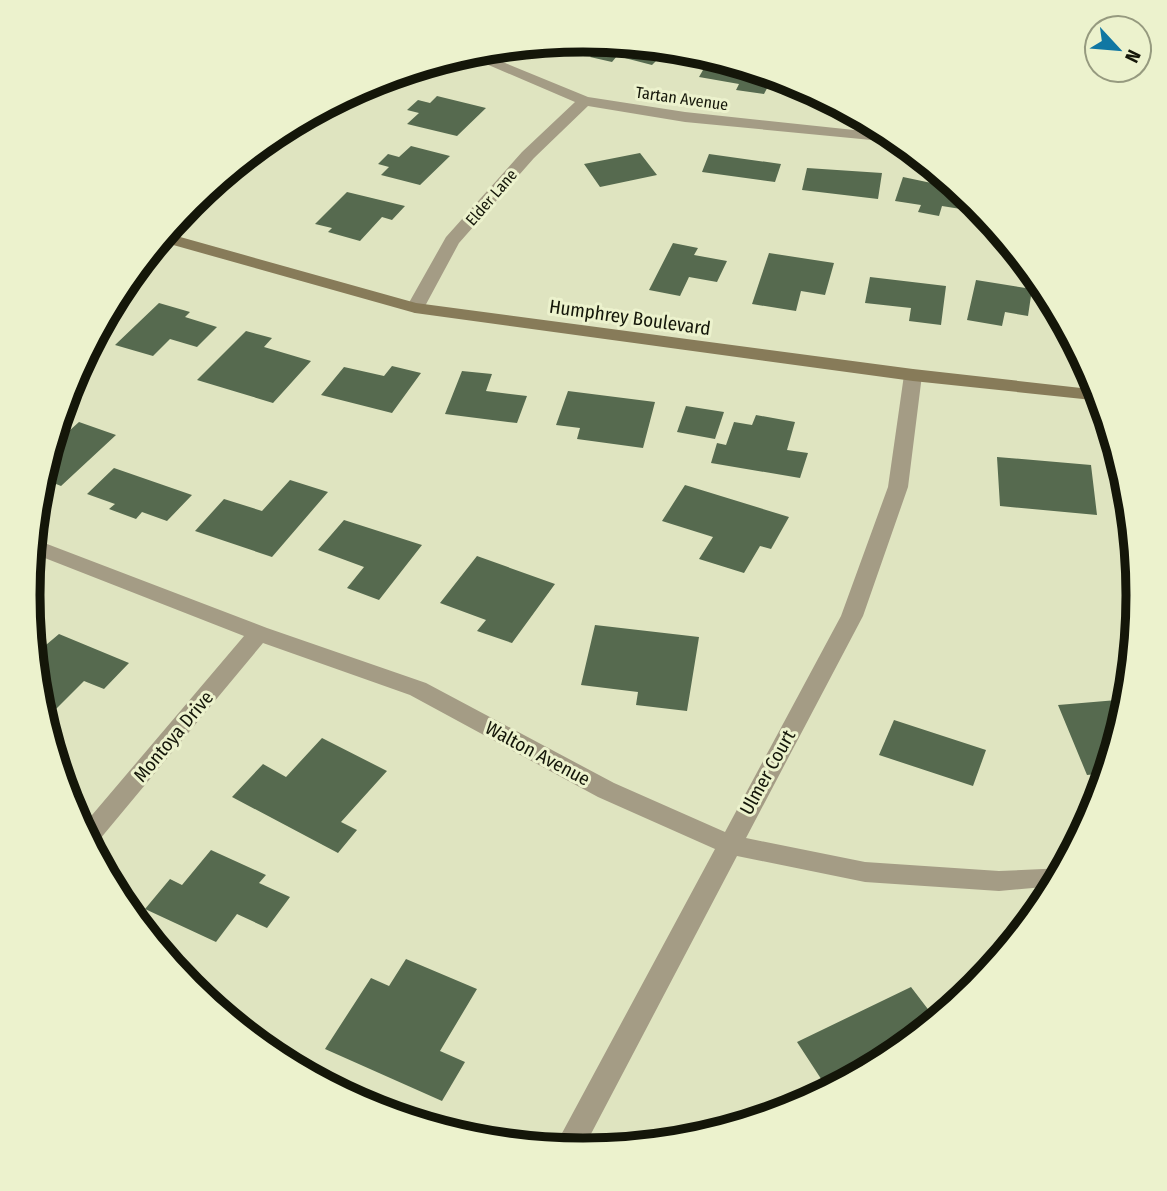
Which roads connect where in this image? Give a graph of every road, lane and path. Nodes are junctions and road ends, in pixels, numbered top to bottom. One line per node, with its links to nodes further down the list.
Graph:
1 (490, 61): 2 (street, Tartan Avenue)
2 (585, 101): 3 (street, Tartan Avenue); 5 (street, Elder Lane)
3 (873, 136)
4 (173, 240): 5 (street, Humphrey Boulevard)
5 (415, 308): 6 (street, Humphrey Boulevard)
6 (913, 375): 7 (street, Humphrey Boulevard); 11 (street, Ulmer Court)
7 (1088, 394)
8 (42, 550): 9 (street, Walton Avenue)
9 (259, 633): 10 (street, Montoya Drive); 11 (street, Walton Avenue)
10 (93, 829)
11 (728, 844): 12 (street, Walton Avenue); 13 (street, Ulmer Court)
12 (1048, 877)
13 (573, 1139)

